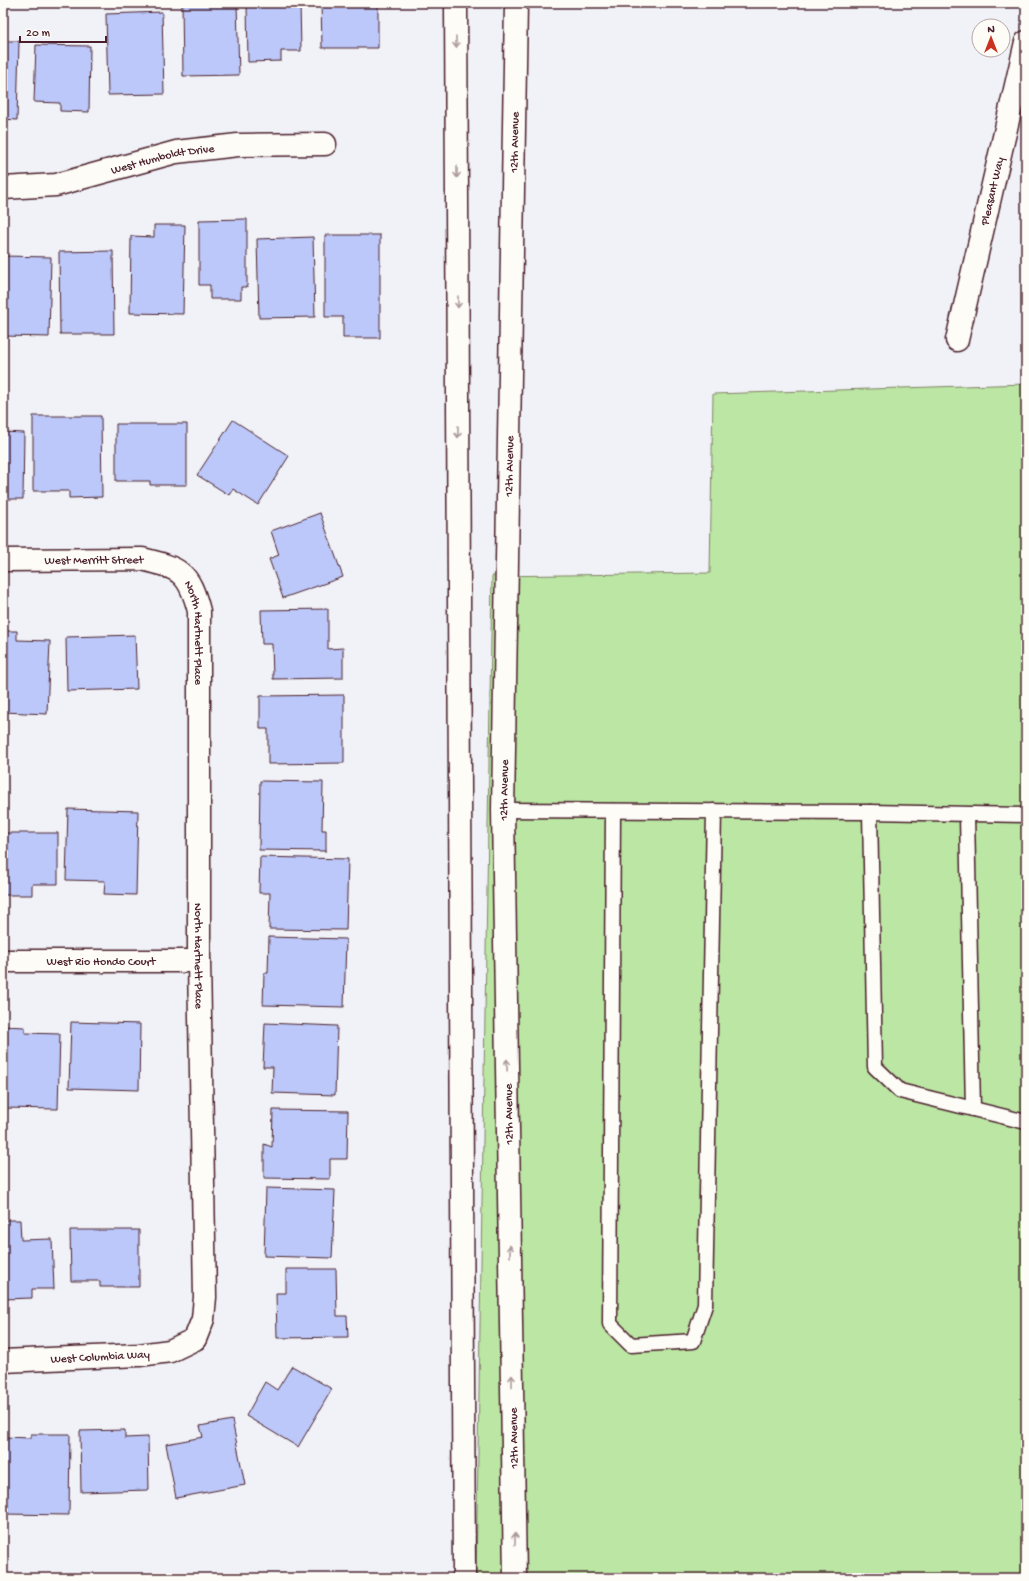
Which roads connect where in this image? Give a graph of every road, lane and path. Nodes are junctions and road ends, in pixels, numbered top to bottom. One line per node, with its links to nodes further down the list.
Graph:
1 (456, 3): 21 (main road, one-way to 21)
2 (516, 3): 9 (main road, 12th Avenue)
3 (1026, 42): 6 (main road, Pleasant Way)
4 (325, 144): 5 (main road, West Humboldt Drive)
5 (3, 188)
6 (957, 340)
7 (3, 560): 8 (main road, West Merritt Street)
8 (183, 574): 16 (main road, North Hartnett Place)
9 (504, 810): 10 (lane); 22 (main road, 12th Avenue, one-way to 9)
10 (613, 811): 11 (lane); 11 (lane)
11 (714, 811): 12 (lane)
12 (870, 812): 13 (lane); 17 (lane)
13 (967, 815): 14 (lane); 17 (lane)
14 (1026, 815)
15 (3, 961): 16 (main road, West Rio Hondo Court)
16 (199, 962): 19 (main road, North Hartnett Place)
17 (973, 1109): 18 (lane)
18 (1026, 1122)
19 (195, 1339): 20 (main road, West Columbia Way)
20 (3, 1361)
21 (464, 1578)
22 (515, 1578)

